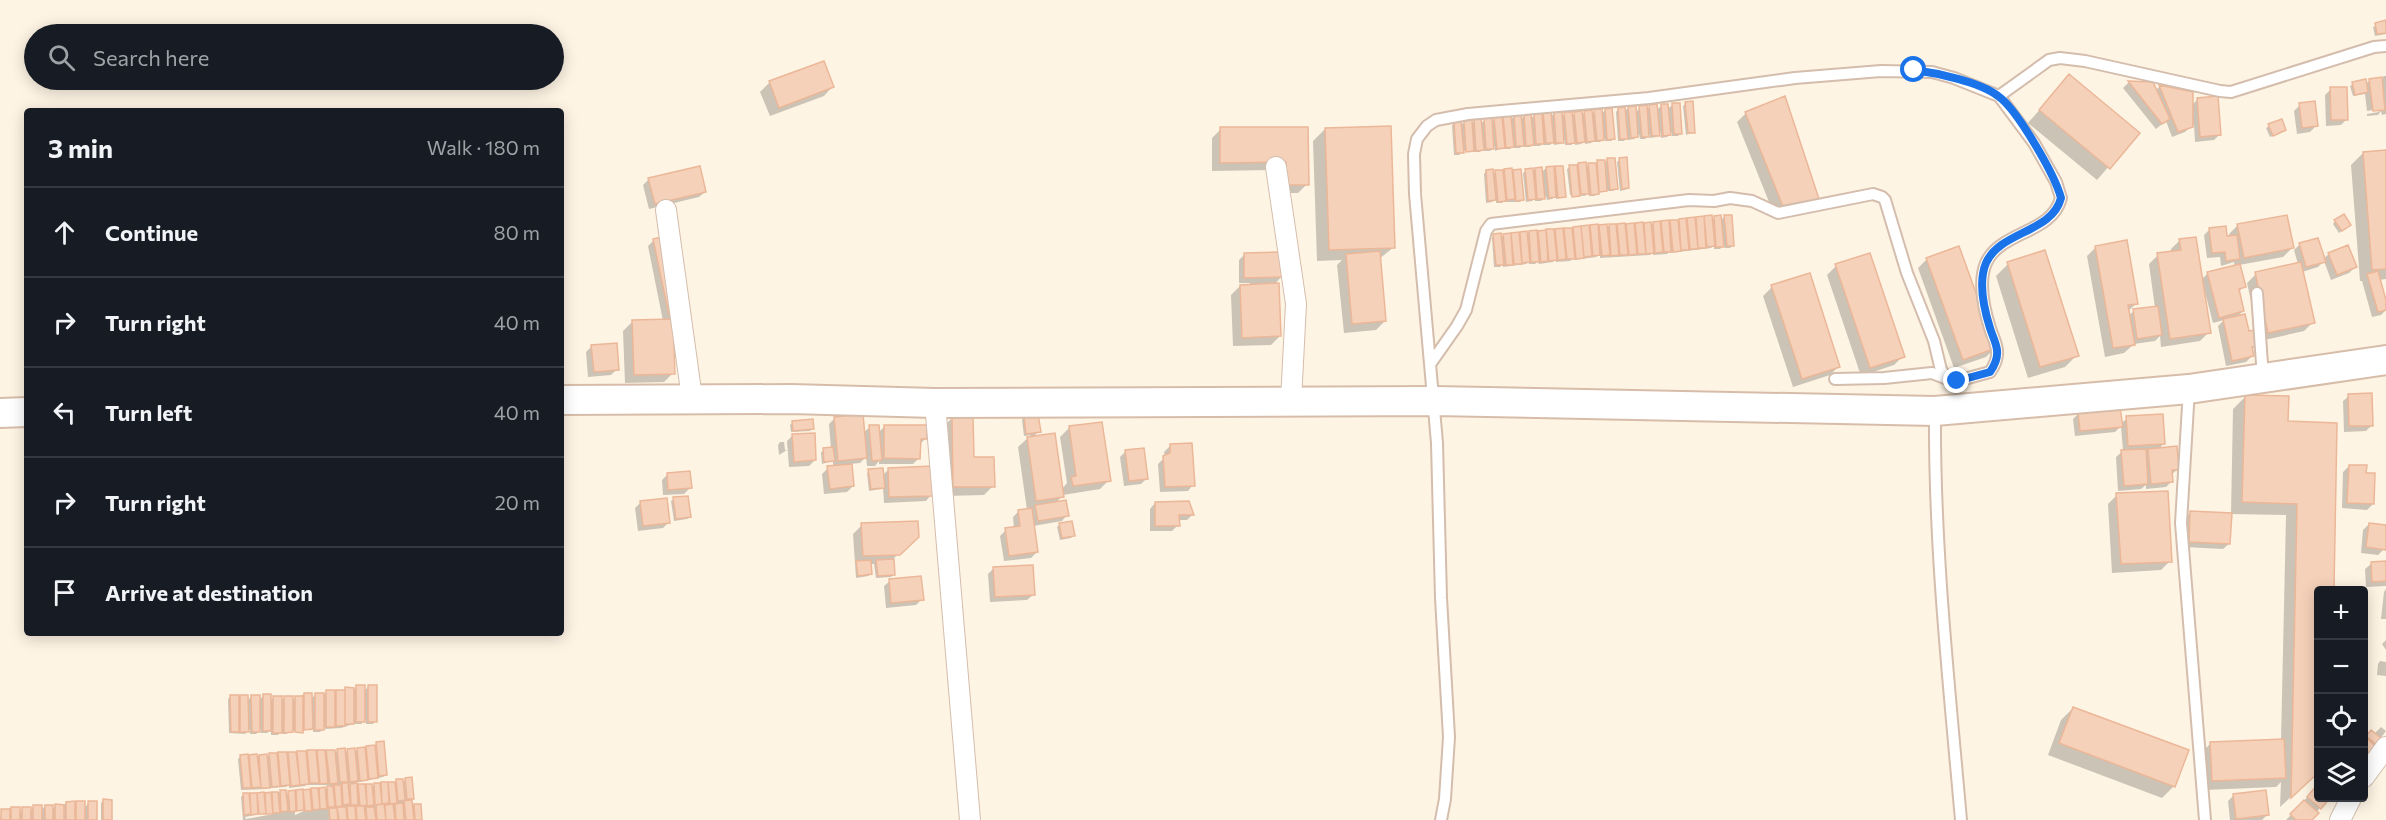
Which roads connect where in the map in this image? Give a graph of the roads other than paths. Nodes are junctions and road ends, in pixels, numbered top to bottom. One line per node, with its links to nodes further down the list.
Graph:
1 (2386, 46): 2 (lane)
2 (1999, 96): 7 (lane); 10 (lane)
3 (1276, 167): 14 (street)
4 (666, 210): 12 (street)
5 (2257, 293): 8 (lane)
6 (2386, 360): 8 (street)
7 (1431, 363): 10 (lane); 15 (lane)
8 (2263, 378): 11 (street)
9 (1835, 379): 10 (lane)
10 (1950, 380)
11 (2188, 389): 17 (street); 26 (lane)
12 (692, 398): 13 (street); 16 (street)
13 (564, 400)
14 (1291, 400): 15 (street); 16 (street)
15 (1435, 401): 17 (street); 24 (lane)
16 (934, 403): 23 (street)
17 (1935, 411): 25 (lane)
18 (24, 412): 19 (street)
19 (0, 413)
20 (2386, 747): 21 (street)
21 (2368, 772)
22 (2349, 802): 27 (street)
23 (970, 820)
24 (1441, 820)
25 (1961, 820)
26 (2205, 820)
27 (2340, 820)

